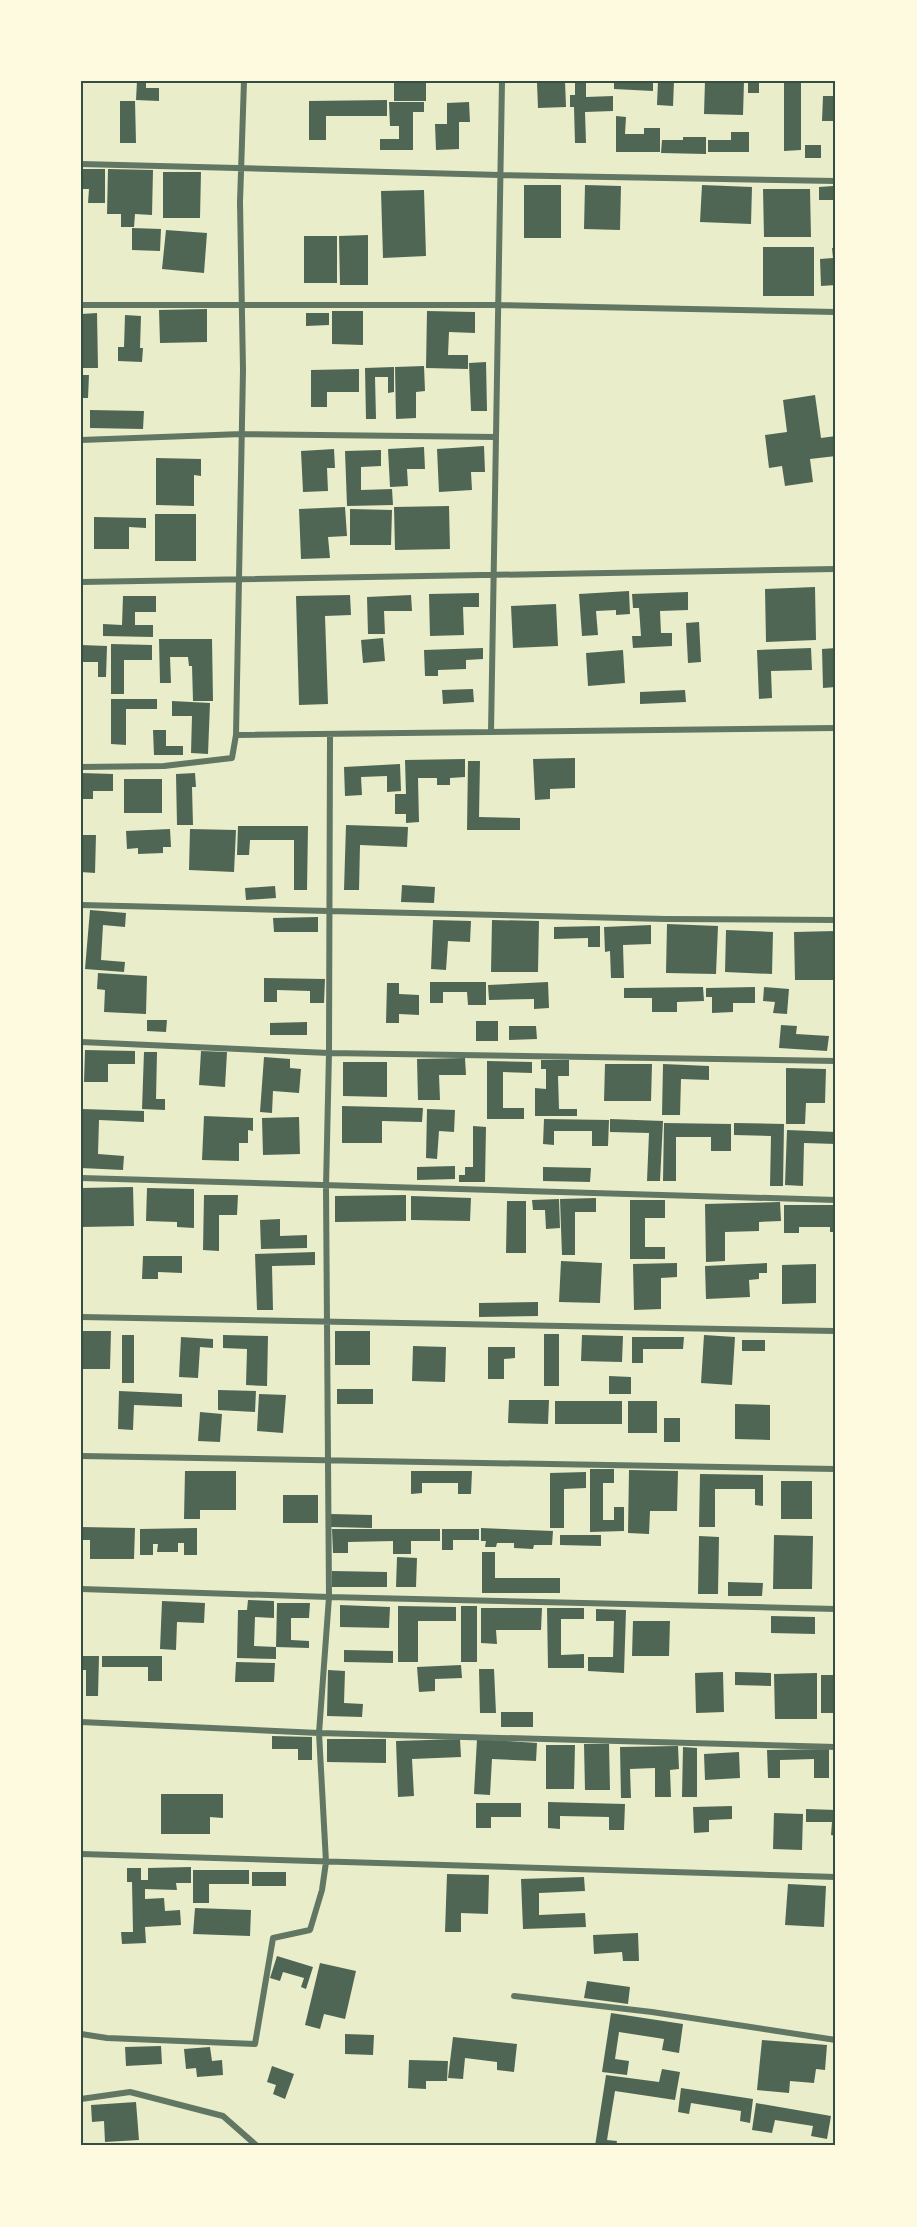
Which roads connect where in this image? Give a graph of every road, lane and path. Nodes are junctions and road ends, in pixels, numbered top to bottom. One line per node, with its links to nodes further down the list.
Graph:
1 (244, 81): 4 (street)
2 (502, 81): 5 (street)
3 (81, 164): 4 (street)
4 (241, 168): 5 (street); 7 (street)
5 (500, 175): 6 (street); 9 (street)
6 (836, 181)
7 (242, 304): 8 (street); 9 (street); 11 (street)
8 (81, 305)
9 (498, 305): 10 (street); 12 (street)
10 (836, 312)
11 (242, 434): 12 (street); 13 (street); 16 (street)
12 (496, 437): 15 (street)
13 (81, 440)
14 (836, 569): 15 (street)
15 (493, 575): 16 (street); 19 (street)
16 (239, 579): 17 (street); 20 (street)
17 (81, 582)
18 (836, 728): 19 (street)
19 (491, 732): 21 (street)
20 (236, 735): 21 (street); 22 (street)
21 (330, 736): 24 (street)
22 (81, 767)
23 (81, 905): 24 (street)
24 (330, 910): 25 (street); 27 (street)
25 (836, 920)
26 (81, 1042): 27 (street)
27 (329, 1053): 28 (street); 30 (street)
28 (836, 1061)
29 (81, 1178): 30 (street)
30 (326, 1187): 31 (street); 33 (street)
31 (836, 1200)
32 (81, 1317): 33 (street)
33 (326, 1323): 34 (street); 36 (street)
34 (836, 1331)
35 (81, 1456): 36 (street)
36 (327, 1461): 37 (street); 39 (street)
37 (836, 1469)
38 (81, 1589): 39 (street)
39 (329, 1597): 40 (street); 42 (street)
40 (836, 1609)
41 (81, 1722): 42 (street)
42 (319, 1733): 43 (street); 45 (street)
43 (836, 1747)
44 (81, 1854): 45 (street)
45 (326, 1862): 46 (street); 48 (street)
46 (836, 1877)
47 (514, 1996): 49 (street)
48 (81, 2034)
49 (836, 2040)
50 (81, 2100): 51 (street)
51 (257, 2146)

